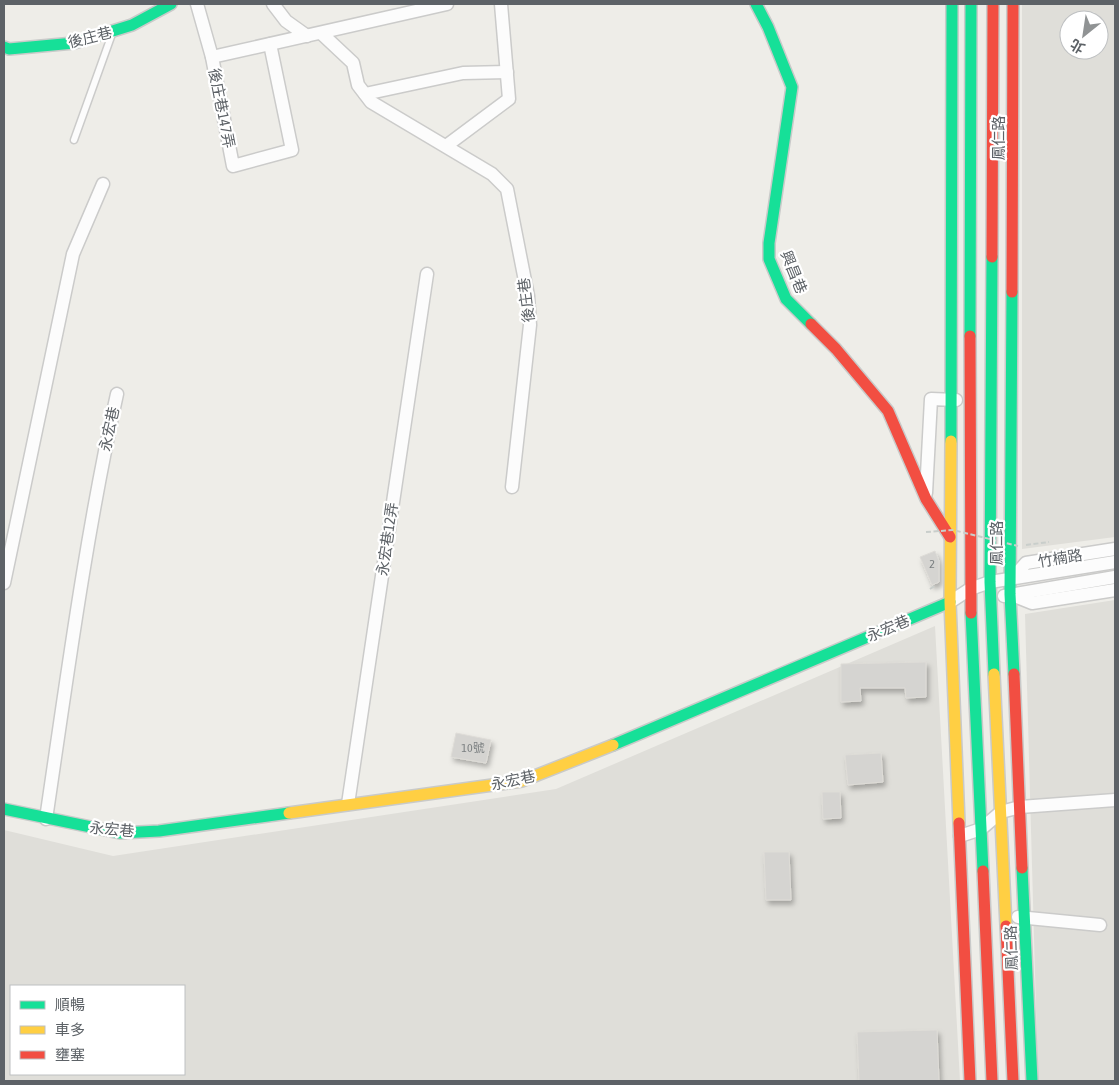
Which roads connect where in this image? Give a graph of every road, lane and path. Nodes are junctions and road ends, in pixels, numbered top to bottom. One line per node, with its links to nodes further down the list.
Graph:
1 (171, 4): 12 (main road, 後庄巷)
2 (197, 4): 17 (street, 後庄巷147弄)
3 (273, 4): 14 (street)
4 (447, 4): 11 (street)
5 (501, 4): 18 (street)
6 (756, 4): 28 (main road, 興昌巷)
7 (952, 4): 25 (main road)
8 (971, 4): 26 (main road, 鳳仁路)
9 (993, 4): 36 (main road, 鳳仁路)
10 (1013, 4): 35 (main road, 鳳仁路)
11 (426, 6): 13 (street)
12 (114, 31): 16 (main road, 後庄巷); 20 (lane)
13 (321, 33): 14 (street); 19 (street)
14 (307, 36): 15 (street)
15 (270, 44): 17 (street); 17 (street, 後庄巷147弄)
16 (4, 47)
17 (212, 57)
18 (507, 72): 19 (street); 21 (street)
19 (365, 94): 21 (street, 後庄巷)
20 (74, 140)
21 (446, 146): 27 (street, 後庄巷)
22 (103, 184): 37 (street)
23 (427, 274): 45 (street, 永宏巷12弄)
24 (117, 394): 49 (street, 永宏巷)
25 (951, 400): 26 (street); 28 (street); 30 (main road)
26 (971, 401): 38 (main road, 鳳仁路)
27 (512, 487)
28 (926, 499): 30 (main road, 興昌巷)
29 (926, 532): 31 (path, bridge)
30 (950, 537): 42 (main road)
31 (1049, 542)
32 (1115, 549): 35 (street, 竹楠路)
33 (1115, 562): 35 (street, 竹楠路)
34 (1115, 578): 40 (street, 竹楠路)
35 (1011, 580): 36 (street, 竹楠路); 40 (main road, 鳳仁路)
36 (990, 582): 38 (street, 竹楠路); 41 (main road, 鳳仁路)
37 (4, 583)
38 (970, 589): 42 (street, 竹楠路); 43 (main road, 鳳仁路)
39 (1115, 590): 40 (street)
40 (1010, 594): 41 (street, 竹楠路); 46 (main road, 鳳仁路)
41 (991, 599): 43 (street, 竹楠路); 48 (main road, 鳳仁路)
42 (950, 602): 43 (street, 竹楠路); 45 (main road, 永宏巷); 51 (main road)
43 (971, 603): 50 (main road, 鳳仁路)
44 (1115, 800): 46 (street)
45 (348, 804): 49 (main road, 永宏巷)
46 (1020, 807): 48 (street); 53 (main road, 鳳仁路)
47 (4, 809): 49 (main road, 永宏巷)
48 (1001, 812): 50 (street); 52 (main road, 鳳仁路)
49 (46, 819)
50 (981, 829): 51 (street); 56 (main road, 鳳仁路)
51 (960, 836): 55 (main road)
52 (1006, 914): 53 (street); 57 (main road, 鳳仁路)
53 (1025, 918): 54 (street); 58 (main road, 鳳仁路)
54 (1100, 925)
55 (970, 1081)
56 (992, 1081)
57 (1013, 1081)
58 (1032, 1081)

